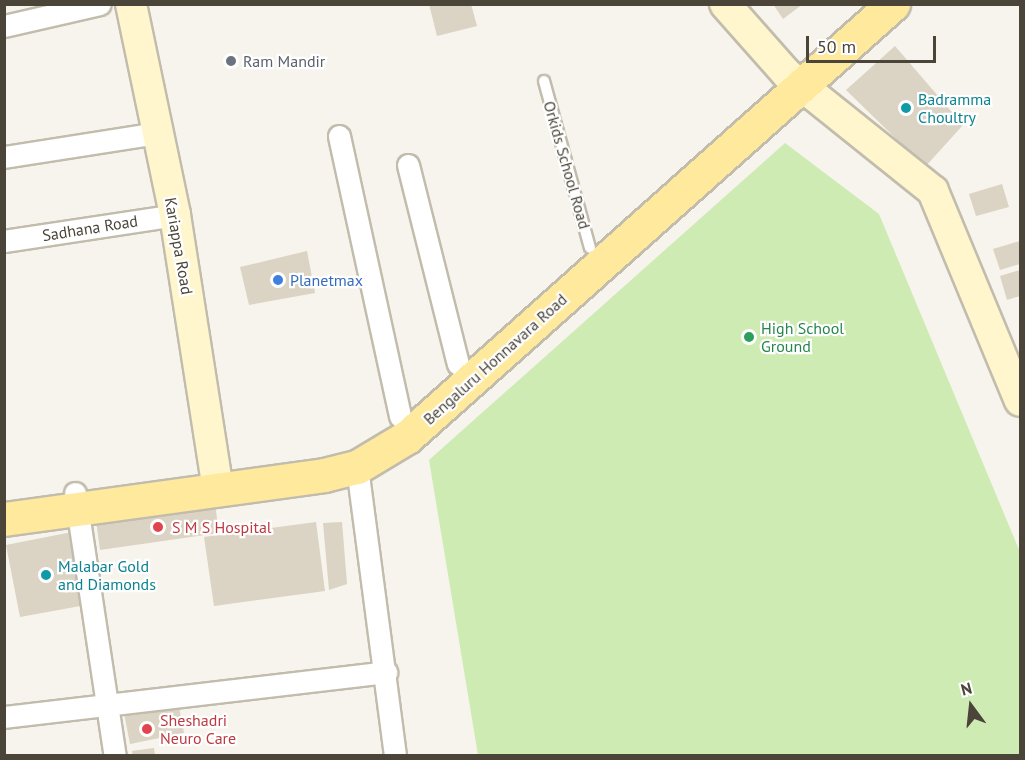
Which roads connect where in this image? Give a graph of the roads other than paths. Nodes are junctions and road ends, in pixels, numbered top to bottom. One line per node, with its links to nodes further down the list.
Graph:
1 (100, 4): 6 (street)
2 (131, 4): 9 (main road, Kariappa Road)
3 (725, 4): 7 (main road)
4 (864, 4): 7 (main road, Bengaluru Honnavara Road)
5 (893, 4): 7 (main road, Bengaluru Honnavara Road)
6 (4, 26)
7 (794, 79): 15 (main road, Bengaluru Honnavara Road); 17 (main road); 19 (main road, Bengaluru Honnavara Road)
8 (544, 81): 15 (lane, Orkids School Road)
9 (158, 133): 11 (street); 13 (main road, Kariappa Road)
10 (339, 136): 18 (street)
11 (4, 157)
12 (408, 165): 16 (street)
13 (175, 214): 14 (street, Sadhana Road); 20 (main road, Kariappa Road)
14 (4, 241)
15 (590, 248): 16 (main road, Bengaluru Honnavara Road)
16 (458, 364): 18 (main road, Bengaluru Honnavara Road)
17 (1020, 401)
18 (400, 416): 20 (main road, Bengaluru Honnavara Road)
19 (357, 467): 20 (main road, Bengaluru Honnavara Road); 24 (street)
20 (217, 483): 22 (main road, Bengaluru Honnavara Road)
21 (4, 501): 22 (main road, Bengaluru Honnavara Road)
22 (76, 501): 23 (main road, Bengaluru Honnavara Road); 25 (street)
23 (4, 519)
24 (386, 672): 25 (street); 28 (street)
25 (109, 702): 26 (street); 27 (street)
26 (4, 717)
27 (115, 756)
28 (395, 756)

